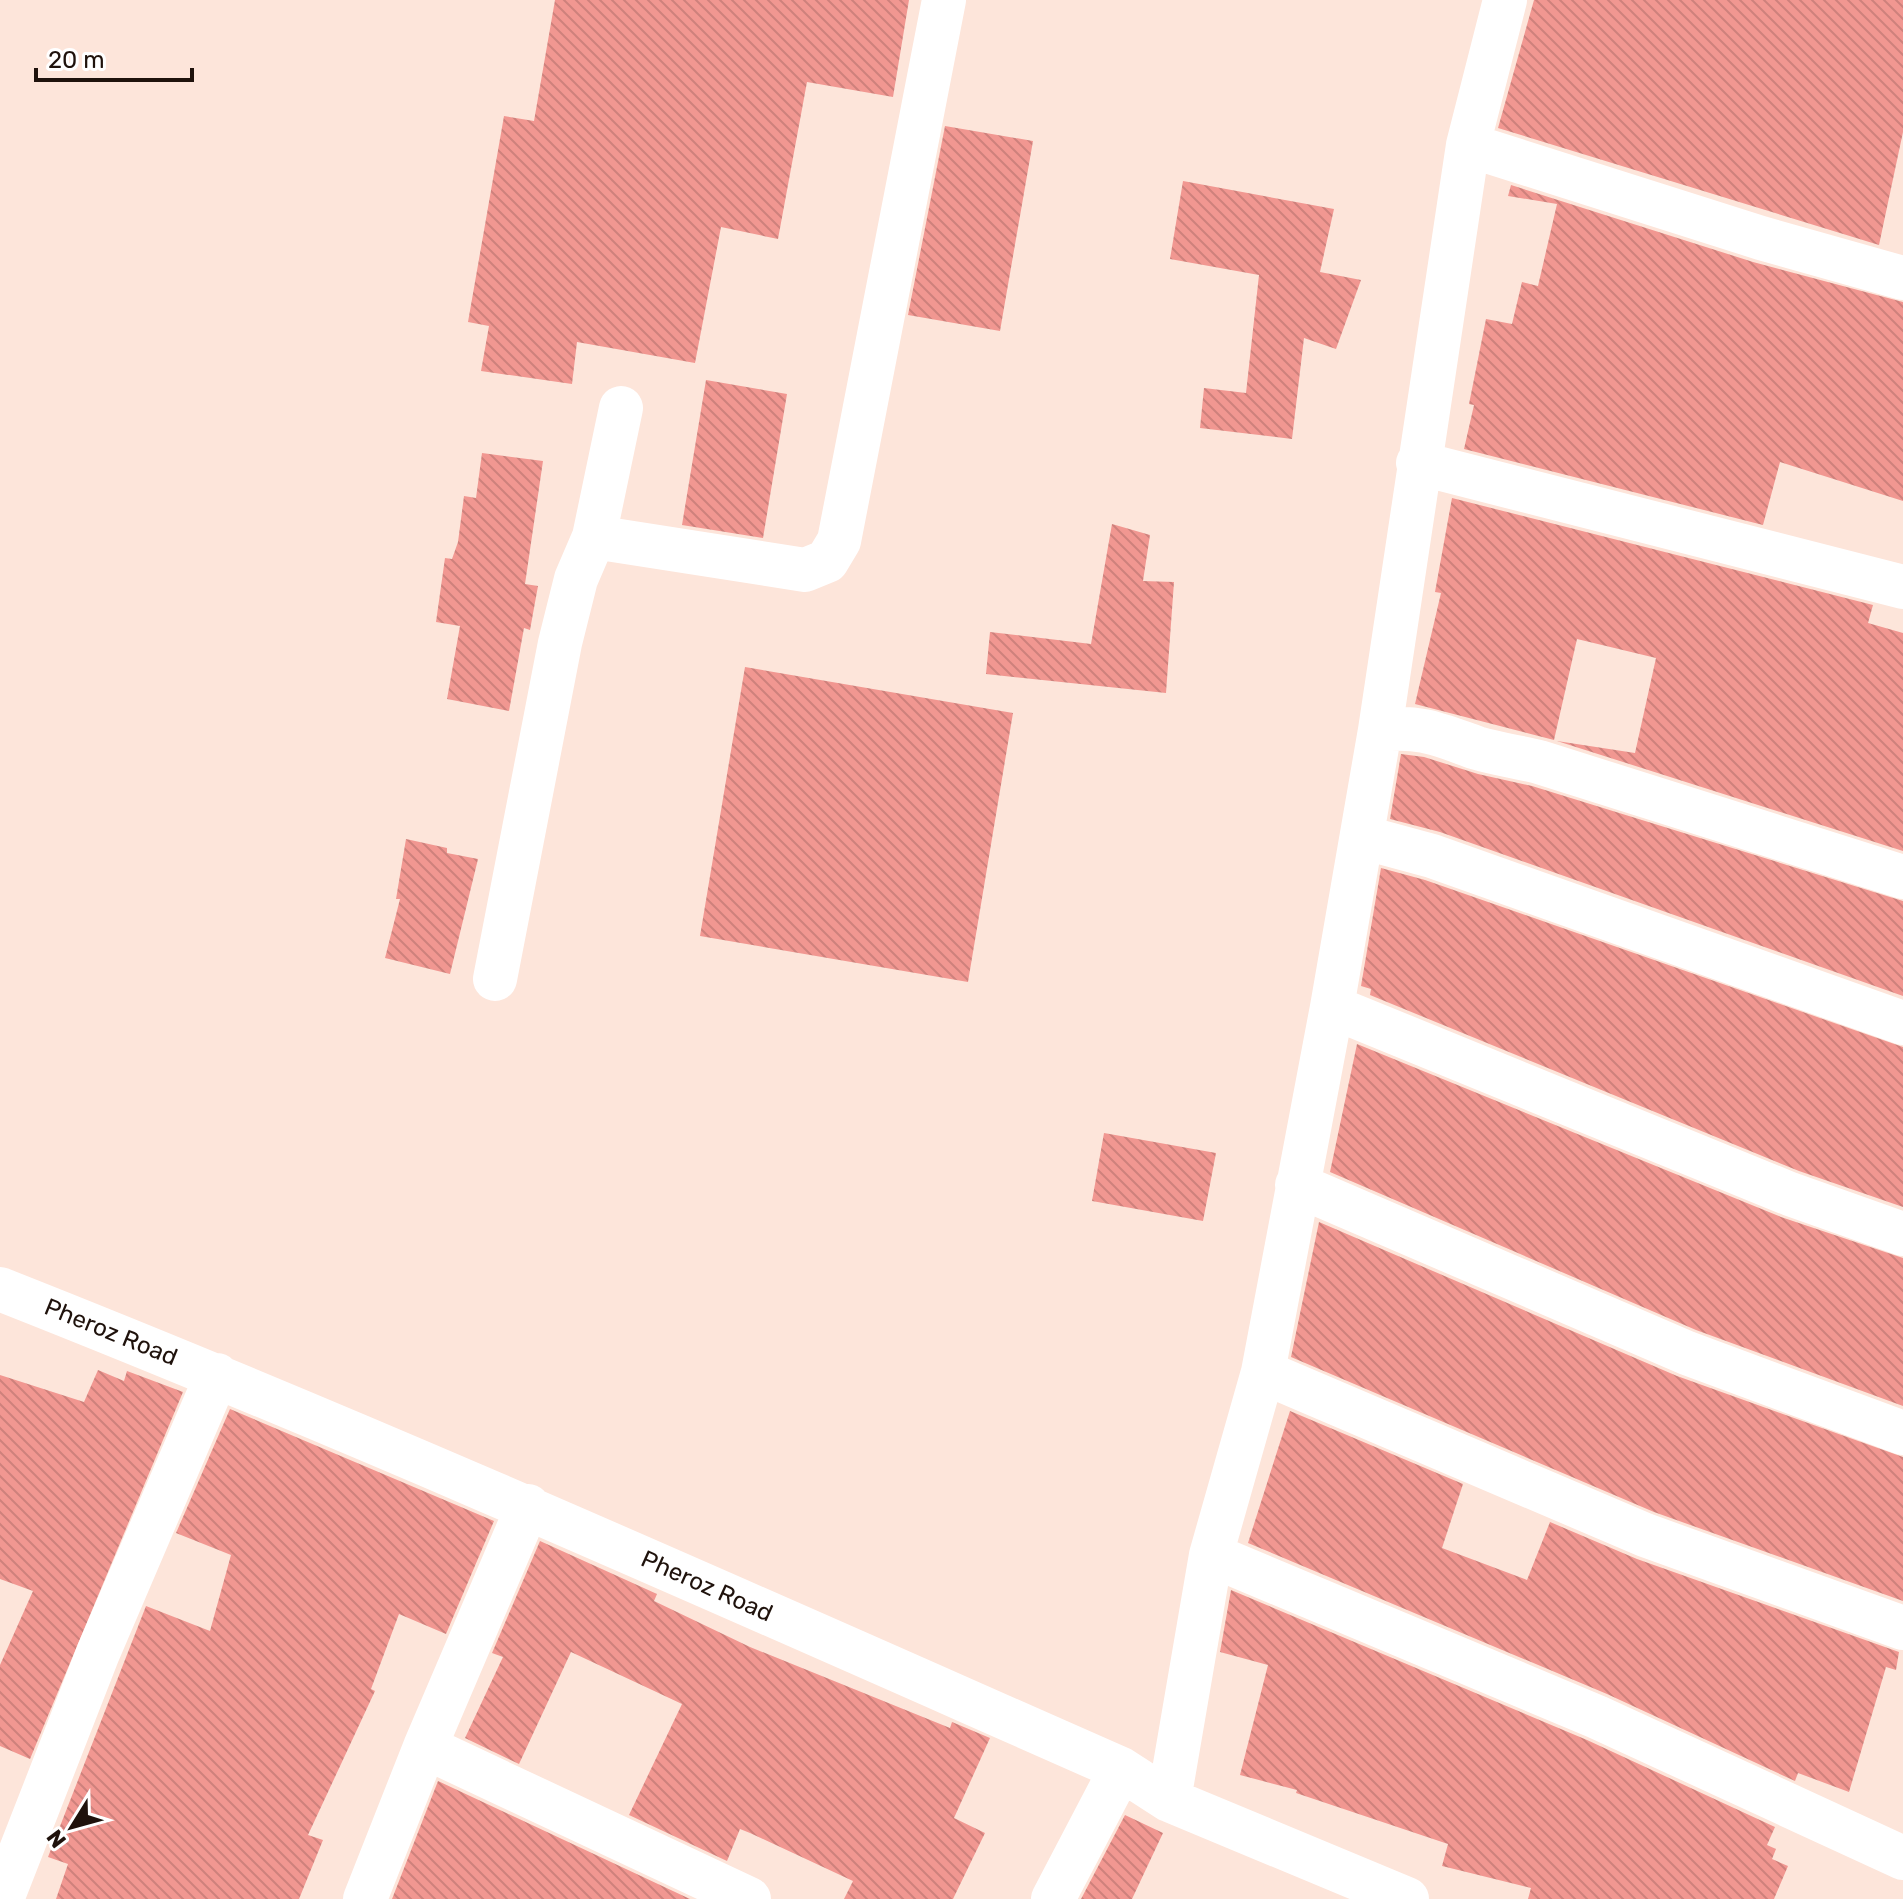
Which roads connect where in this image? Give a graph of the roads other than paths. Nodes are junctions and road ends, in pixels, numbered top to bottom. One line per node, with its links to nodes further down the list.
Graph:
1 (944, 0): 7 (street)
2 (1505, 0): 3 (street)
3 (1468, 145): 4 (street); 6 (street)
4 (1903, 278)
5 (621, 408): 7 (street)
6 (1418, 463): 8 (street); 9 (street)
7 (594, 537): 12 (street)
8 (1903, 587)
9 (1380, 730): 10 (street); 11 (street)
10 (1362, 837): 13 (street); 14 (street)
11 (1903, 877)
12 (495, 979)
13 (1332, 1007): 15 (street); 16 (street)
14 (1903, 1023)
15 (1297, 1185): 18 (street); 20 (street)
16 (1903, 1234)
17 (0, 1289): 19 (street, Pheroz Road)
18 (1263, 1372): 22 (street); 23 (street)
19 (217, 1375): 21 (street, Pheroz Road); 28 (street)
20 (1903, 1433)
21 (528, 1506): 24 (street); 25 (street, Pheroz Road)
22 (1211, 1555): 26 (street); 27 (street)
23 (1903, 1628)
24 (425, 1747): 29 (street); 30 (street)
25 (1121, 1769): 26 (street, Pheroz Road); 31 (street)
26 (1169, 1800): 32 (street, Pheroz Road)
27 (1903, 1858)
28 (2, 1899)
29 (365, 1899)
30 (749, 1899)
31 (1053, 1899)
32 (1407, 1899)

